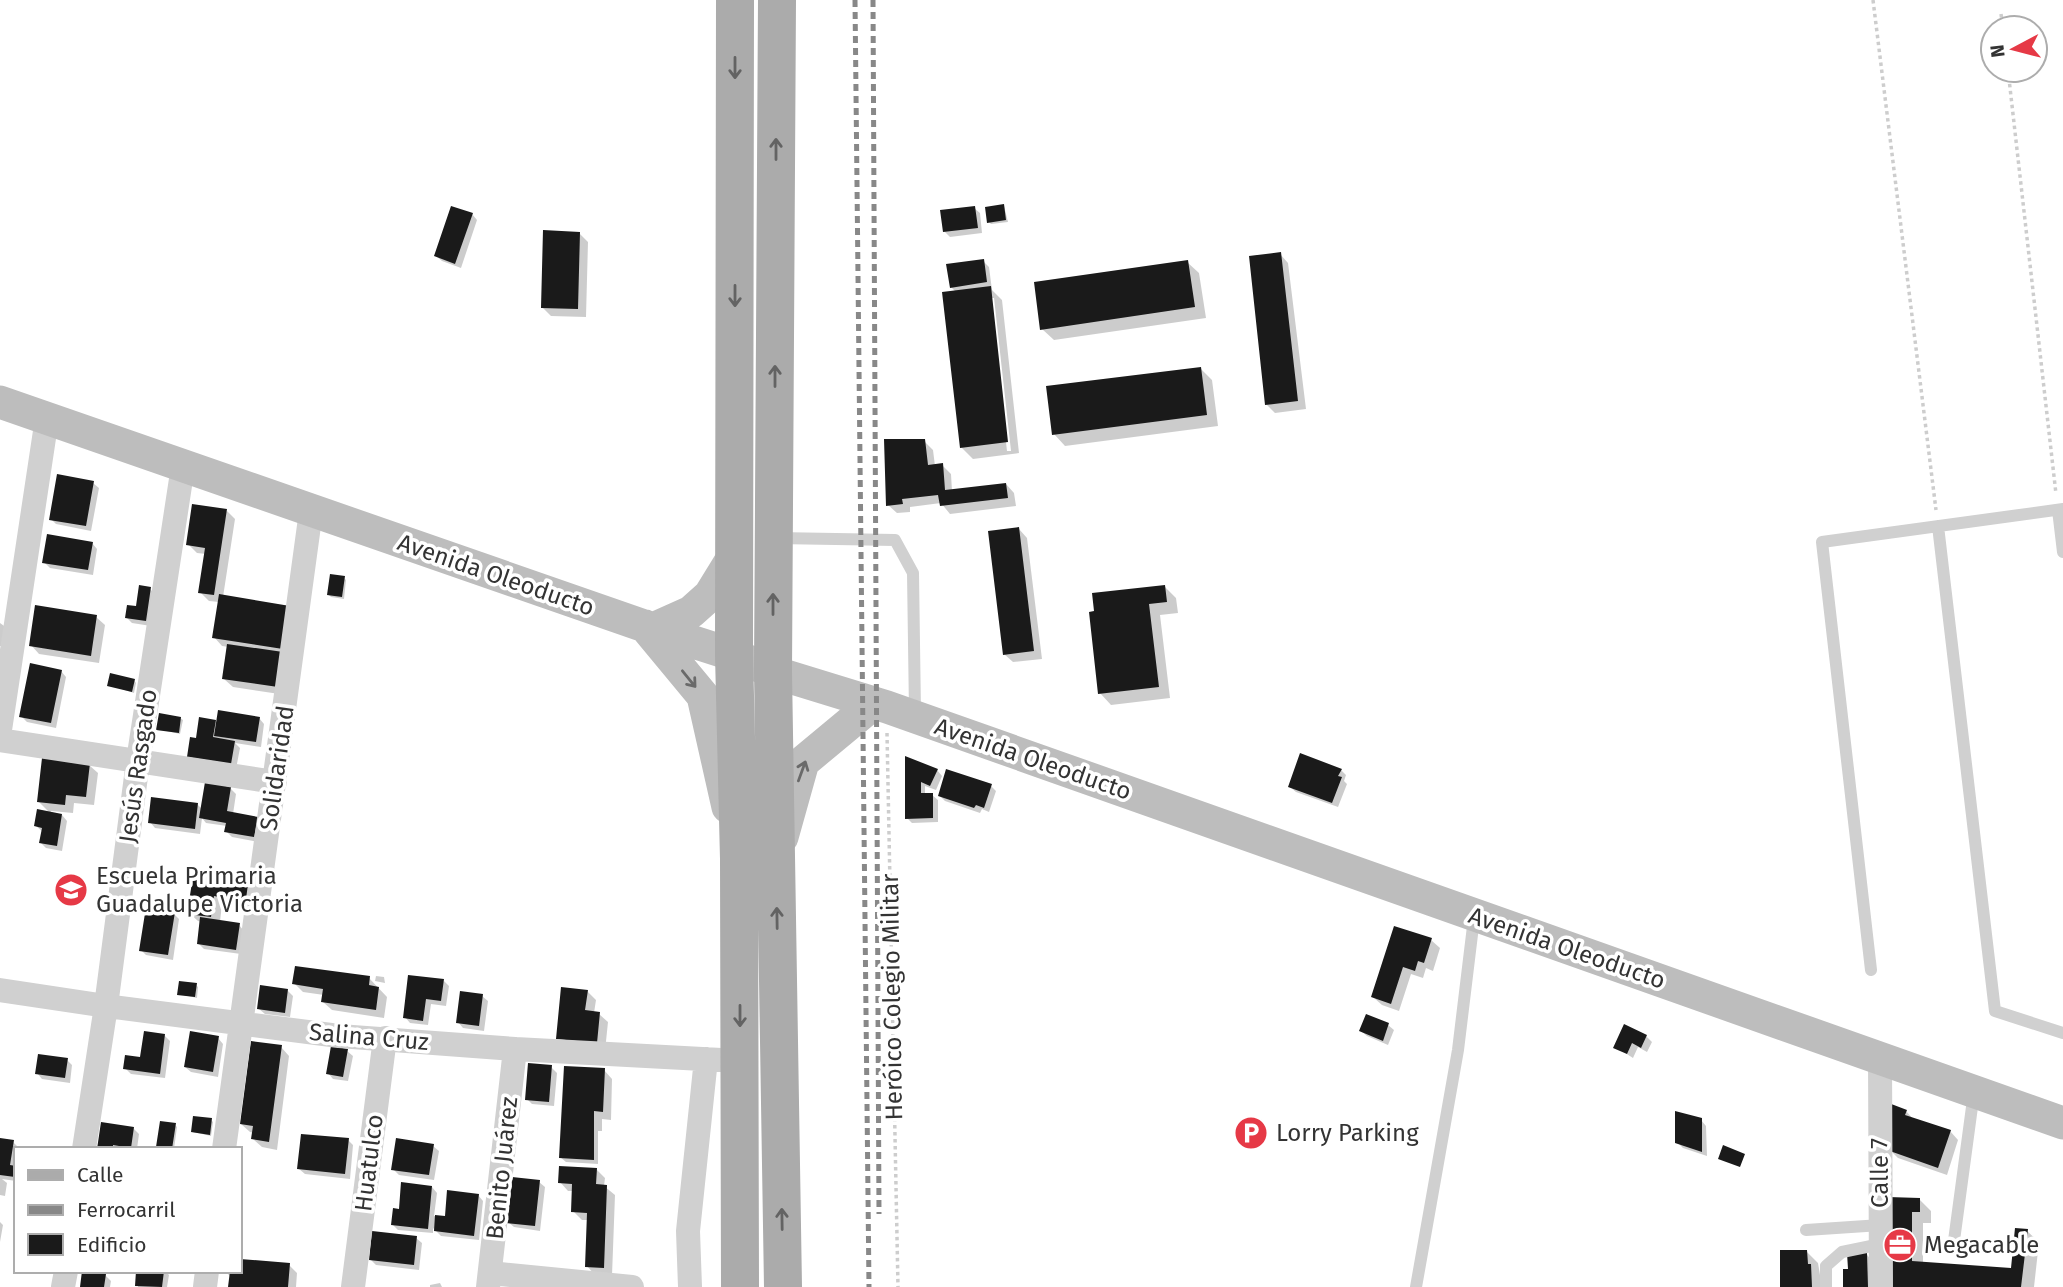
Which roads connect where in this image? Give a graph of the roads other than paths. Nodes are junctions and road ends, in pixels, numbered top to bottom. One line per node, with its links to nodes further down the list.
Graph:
1 (734, 0): 9 (main road, one-way to 9)
2 (778, 0): 9 (main road, one-way to 2)
3 (0, 402): 4 (main road, Avenida Oleoducto)
4 (47, 418): 5 (main road, Avenida Oleoducto); 15 (street)
5 (183, 466): 7 (main road, Avenida Oleoducto); 17 (street, Jesús Rasgado)
6 (2061, 510): 8 (lane); 10 (lane)
7 (311, 511): 11 (main road, Avenida Oleoducto); 18 (street, Solidaridad)
8 (1938, 526): 23 (lane); 27 (lane)
9 (750, 541): 11 (main road); 12 (main road); 13 (main road, one-way to 9); 14 (lane)
10 (2063, 552)
11 (649, 628): 12 (main road, Avenida Oleoducto); 19 (main road, one-way to 19)
12 (734, 655): 13 (main road, Avenida Oleoducto); 19 (main road)
13 (773, 672): 14 (main road, Avenida Oleoducto); 19 (main road)
14 (892, 709): 19 (main road, one-way to 14); 20 (main road, Avenida Oleoducto)
15 (0, 730)
16 (0, 740): 17 (street)
17 (138, 761): 18 (street); 25 (street, Jesús Rasgado)
18 (275, 782): 26 (street, Solidaridad)
19 (758, 859): 21 (main road); 22 (main road, one-way to 19)
20 (1475, 915): 30 (main road, Avenida Oleoducto); 45 (lane)
21 (740, 969): 22 (main road); 31 (main road, one-way to 31)
22 (778, 970): 44 (main road, one-way to 22)
23 (1871, 970)
24 (0, 990): 25 (street, Salina Cruz)
25 (106, 1006): 26 (street, Salina Cruz); 34 (street, Jesús Rasgado)
26 (242, 1023): 28 (street, Salina Cruz); 35 (street, Solidaridad)
27 (2063, 1033)
28 (385, 1038): 29 (street, Salina Cruz); 40 (street, Huatulco)
29 (515, 1049): 31 (street, Salina Cruz); 39 (street, Benito Juárez)
30 (1880, 1058): 32 (main road, Avenida Oleoducto); 37 (street, Calle 7)
31 (723, 1060): 42 (street); 43 (main road)
32 (1974, 1092): 33 (main road, Avenida Oleoducto); 38 (lane)
33 (2063, 1123)
34 (84, 1147)
35 (224, 1147)
36 (1806, 1230): 37 (lane)
37 (1881, 1235): 46 (lane); 47 (street, Calle 7)
38 (1953, 1248)
39 (489, 1280): 41 (street)
40 (353, 1287)
41 (631, 1287)
42 (690, 1287)
43 (740, 1287)
44 (783, 1287)
45 (1416, 1287)
46 (1826, 1287)
47 (1881, 1287)

